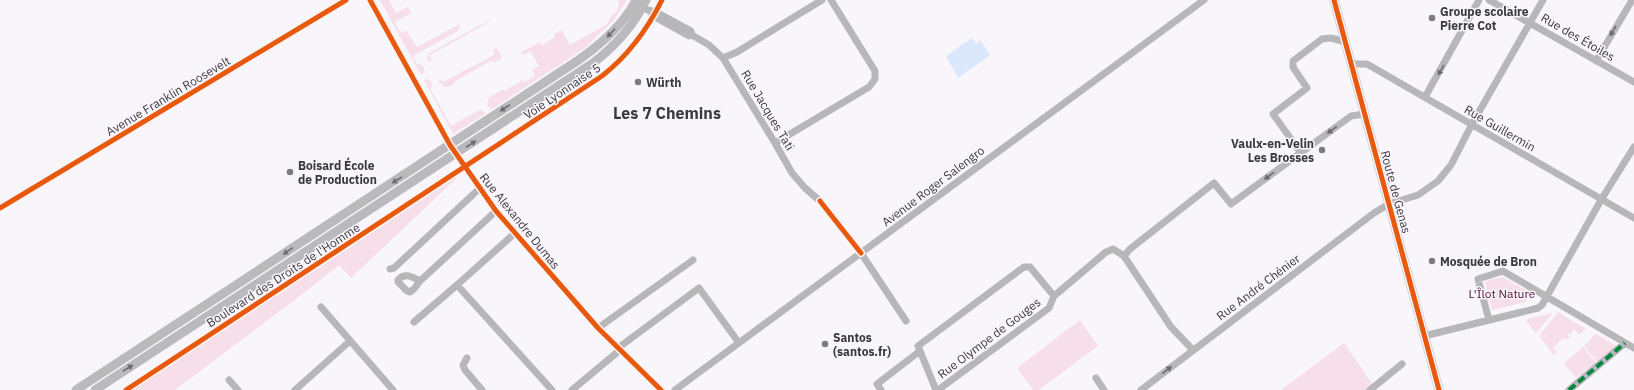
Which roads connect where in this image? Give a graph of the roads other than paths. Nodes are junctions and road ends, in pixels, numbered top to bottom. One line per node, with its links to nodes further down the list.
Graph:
1 (346, 0): 10 (street, Avenue Franklin Roosevelt)
2 (370, 0): 23 (street, Rue Alexandre Dumas)
3 (822, 0): 15 (street)
4 (831, 0): 22 (street)
5 (1204, 0): 34 (street, Avenue Roger Salengro)
6 (1334, 0): 14 (main road, Route de Genas)
7 (1479, 0): 19 (street, one-way to 19)
8 (1489, 0): 13 (street, Rue des Étoiles)
9 (1543, 0): 13 (street, Rue André Chénier)
10 (336, 2): 30 (street, Avenue Franklin Roosevelt)
11 (1631, 2): 16 (street, one-way to 16)
12 (642, 4): 15 (street, Rue Jacques Tati); 23 (main road, Boulevard des Droits de l'Homme, one-way to 23); 26 (main road, Boulevard des Droits de l'Homme, one-way to 12)
13 (1530, 23): 16 (street, Rue des Étoiles); 21 (street, Rue André Chénier)
14 (1346, 42): 17 (main road, Route de Genas); 25 (street)
15 (723, 58): 22 (street, Rue Jacques Tati)
16 (1596, 61): 18 (street, Rue des Étoiles)
17 (1352, 64): 19 (street, Rue Guillermin); 20 (main road, Route de Genas)
18 (1634, 82)
19 (1425, 97): 21 (street, Rue Guillermin)
20 (1365, 114): 25 (street, one-way to 25); 29 (main road, Route de Genas)
21 (1472, 124): 28 (street, Rue Guillermin); 29 (street, Rue André Chénier)
22 (775, 143): 34 (street, Rue Jacques Tati)
23 (450, 145): 26 (street, Rue Alexandre Dumas); 59 (main road, Boulevard des Droits de l'Homme, one-way to 59)
24 (1634, 147): 28 (street)
25 (1301, 153): 35 (street, one-way to 35)
26 (455, 154): 27 (street, Rue Alexandre Dumas); 60 (main road, Boulevard des Droits de l'Homme, one-way to 26)
27 (480, 188): 31 (street, Rue Alexandre Dumas); 37 (street)
28 (1601, 200): 32 (street, Rue Guillermin); 41 (street)
29 (1389, 204): 47 (main road, Route de Genas); 54 (street, Rue André Chénier)
30 (0, 208)
31 (496, 210): 33 (street, Rue Alexandre Dumas); 38 (street)
32 (1634, 218)
33 (516, 234): 39 (street); 46 (street, Rue Alexandre Dumas)
34 (861, 253): 44 (street, Rue Jacques Tati); 49 (street, Avenue Roger Salengro)
35 (1124, 256): 40 (street, Rue Olympe de Gouges); 54 (street)
36 (693, 260): 46 (street)
37 (390, 269)
38 (420, 281)
39 (457, 285): 45 (street); 65 (street)
40 (1054, 296): 53 (street); 70 (street, Rue Olympe de Gouges)
41 (1547, 297): 43 (street); 43 (street); 50 (street)
42 (321, 307): 48 (street)
43 (1488, 320): 47 (street)
44 (906, 321)
45 (414, 322)
46 (598, 328): 52 (street, Rue Alexandre Dumas)
47 (1424, 336): 74 (main road, Route de Genas)
48 (350, 341): 62 (street); 63 (street)
49 (739, 343): 52 (street); 68 (street, Avenue Roger Salengro)
50 (1625, 343): 51 (street); 75 (street)
51 (1633, 346)
52 (619, 349): 66 (street); 67 (street, Rue Alexandre Dumas)
53 (919, 349): 69 (street); 70 (street)
54 (1193, 350): 72 (street, Rue André Chénier, one-way to 54)
55 (467, 358): 64 (street)
56 (1402, 364): 73 (street)
57 (1096, 378): 71 (street)
58 (229, 380): 61 (street)
59 (76, 390)
60 (95, 390)
61 (238, 390)
62 (295, 390)
63 (393, 390)
64 (482, 390)
65 (552, 390)
66 (572, 390)
67 (661, 390)
68 (675, 390)
69 (881, 390)
70 (937, 390)
71 (1104, 390)
72 (1141, 390)
73 (1370, 390)
74 (1439, 390)
75 (1569, 390)

